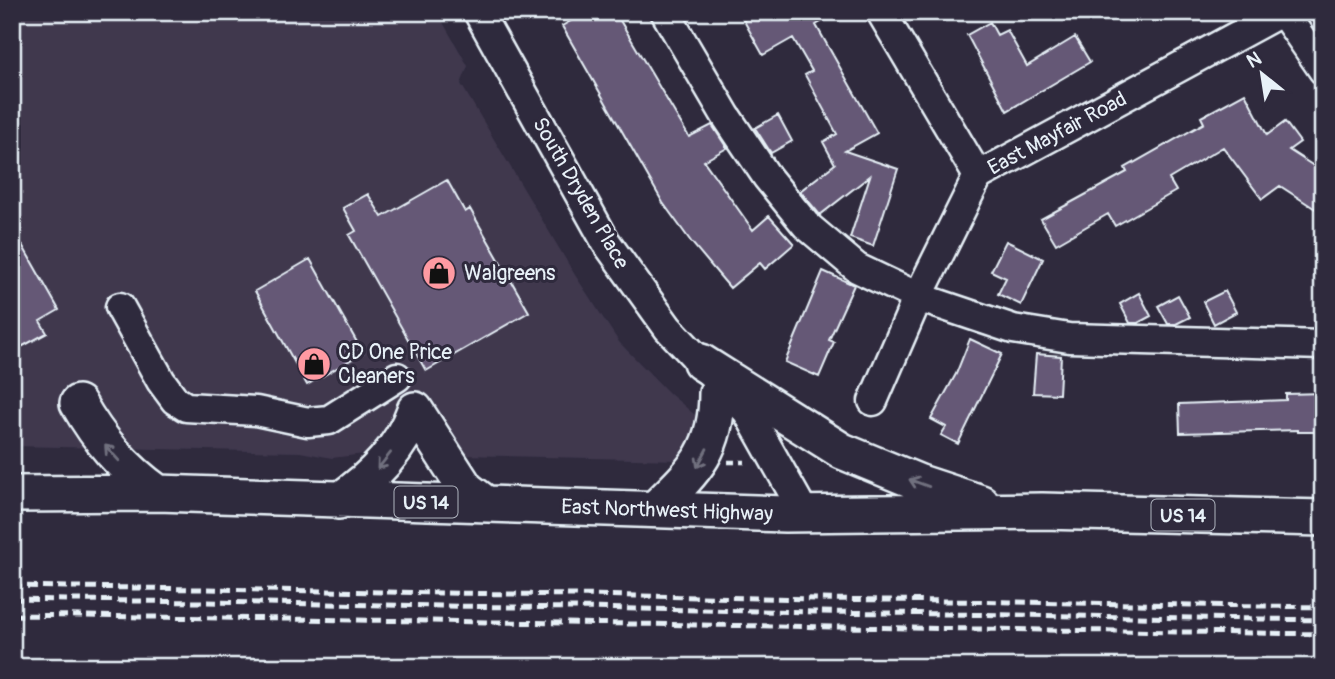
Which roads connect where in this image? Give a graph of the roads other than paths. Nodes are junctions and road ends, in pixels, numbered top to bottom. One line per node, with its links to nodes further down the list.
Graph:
1 (478, 12): 10 (street, South Dryden Place)
2 (665, 12): 7 (street)
3 (881, 12): 6 (street)
4 (1282, 12): 5 (street); 6 (street, East Mayfair Road)
5 (1323, 70)
6 (978, 176): 7 (street, East Mayfair Road)
7 (918, 297): 9 (street); 13 (street, East Mayfair Road)
8 (120, 307): 11 (street)
9 (1323, 345)
10 (701, 362): 12 (street, South Dryden Place); 20 (main road, one-way to 10); 21 (street, South Dryden Place)
11 (397, 377)
12 (717, 393): 19 (main road, one-way to 19); 21 (street, South Dryden Place)
13 (873, 401)
14 (78, 404): 15 (main road, one-way to 14)
15 (158, 493): 16 (main road, East Northwest Highway / US 14); 17 (main road, East Northwest Highway / US 14)
16 (12, 494)
17 (339, 500): 18 (main road, East Northwest Highway / US 14); 18 (main road, one-way to 17)
18 (486, 504): 19 (main road, East Northwest Highway / US 14)
19 (656, 508): 21 (main road, East Northwest Highway / US 14)
20 (1007, 512): 21 (main road, East Northwest Highway / US 14); 22 (main road, East Northwest Highway / US 14)
21 (795, 514)
22 (1323, 519)

